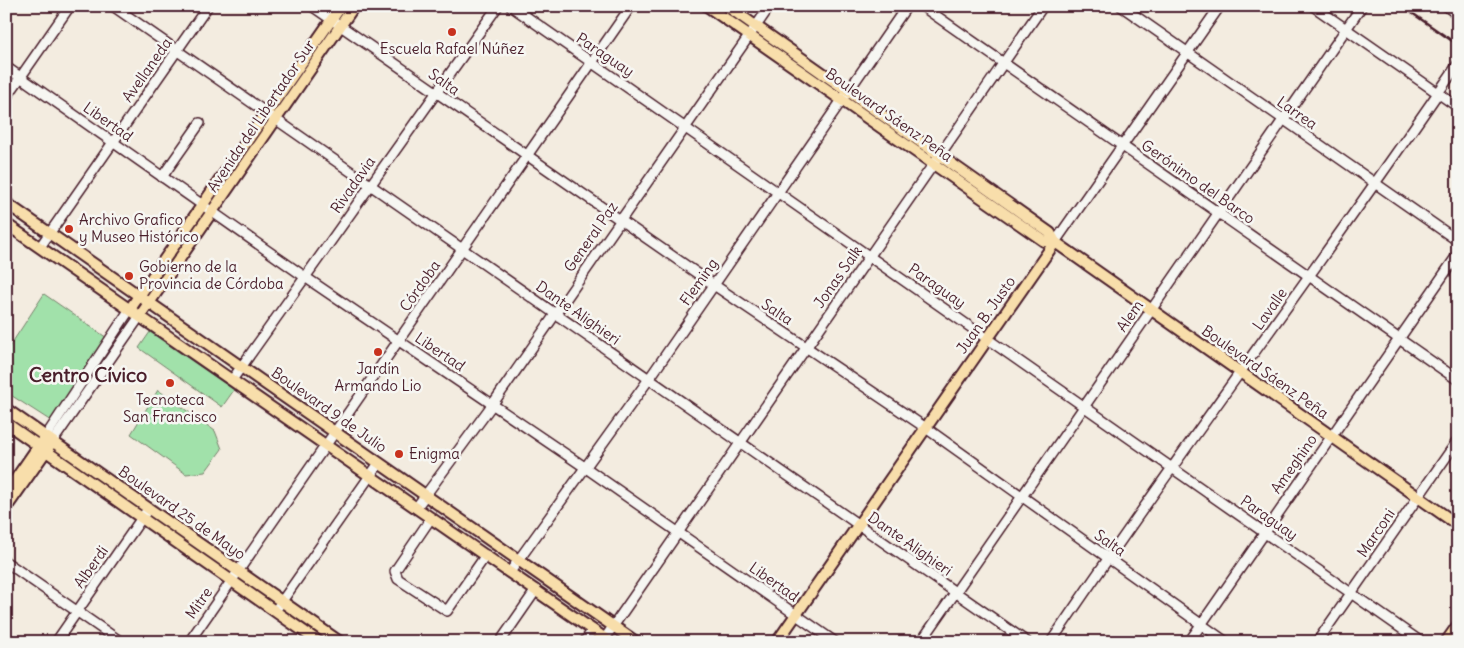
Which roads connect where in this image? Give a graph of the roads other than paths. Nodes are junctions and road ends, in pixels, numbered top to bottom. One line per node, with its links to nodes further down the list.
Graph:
1 (70, 6): 33 (street)
2 (114, 6): 27 (street, Dante Alighieri)
3 (208, 6): 27 (street, Avellaneda)
4 (312, 6): 22 (street, Salta)
5 (341, 6): 22 (main road, Avenida del Libertador Sur)
6 (354, 6): 23 (main road, Avenida del Libertador Sur)
7 (498, 6): 36 (street, Rivadavia)
8 (511, 6): 29 (street, Paraguay)
9 (631, 6): 29 (street, Córdoba)
10 (707, 6): 26 (main road, Boulevard Sáenz Peña)
11 (727, 6): 24 (main road, Boulevard Sáenz Peña)
12 (770, 6): 24 (street, General Paz)
13 (907, 6): 34 (street, Fleming)
14 (922, 6): 30 (street, Gerónimo del Barco)
15 (1042, 6): 30 (street, Jonas Salk)
16 (1121, 6): 28 (street, Larrea)
17 (1220, 6): 28 (street, Juan B. Justo)
18 (1313, 6): 25 (street)
19 (1362, 6): 25 (street, Alem)
20 (1446, 6): 21 (street)
21 (1458, 15)
22 (331, 20): 23 (street, Salta); 40 (main road, Avenida del Libertador Sur)
23 (340, 26): 36 (street, Salta); 41 (main road, Avenida del Libertador Sur)
24 (756, 26): 26 (street, General Paz); 34 (main road, Boulevard Sáenz Peña)
25 (1346, 29): 35 (street); 42 (street, Alem)
26 (749, 36): 38 (main road, Boulevard Sáenz Peña); 44 (street, General Paz)
27 (177, 51): 40 (street, Dante Alighieri); 45 (street, Avellaneda)
28 (1187, 53): 42 (street, Larrea); 46 (street, Juan B. Justo)
29 (592, 63): 44 (street, Paraguay); 47 (street, Córdoba)
30 (1003, 63): 46 (street, Gerónimo del Barco); 48 (street, Jonas Salk)
31 (1458, 64): 35 (street, Lavalle)
32 (6, 67): 33 (street, Libertad)
33 (21, 77): 37 (street); 45 (street, Libertad)
34 (848, 91): 38 (street, Fleming); 48 (main road, Boulevard Sáenz Peña)
35 (1438, 93): 39 (street); 50 (street, Lavalle)
36 (436, 94): 47 (street, Salta); 51 (street, Rivadavia)
37 (6, 98)
38 (842, 100): 48 (main road, Boulevard Sáenz Peña); 52 (street, Fleming)
39 (1458, 107)
40 (267, 112): 41 (street, Dante Alighieri); 54 (main road, Avenida del Libertador Sur)
41 (277, 119): 51 (street, Dante Alighieri); 55 (main road, Avenida del Libertador Sur)
42 (1283, 120): 50 (street, Larrea); 56 (street, Alem)
43 (200, 123): 49 (street)
44 (685, 127): 52 (street, Paraguay); 57 (street, General Paz)
45 (114, 143): 49 (street, Libertad); 59 (street, Avellaneda)
46 (1122, 146): 56 (street, Gerónimo del Barco); 61 (street, Juan B. Justo)
47 (527, 155): 57 (street, Salta); 63 (street, Córdoba)
48 (936, 160): 61 (main road, Boulevard Sáenz Peña); 65 (street, Jonas Salk)
49 (162, 177): 54 (street, Libertad)
50 (1374, 183): 60 (street, Larrea); 67 (street, Lavalle)
51 (370, 185): 63 (street, Dante Alighieri); 66 (street, Rivadavia)
52 (779, 192): 65 (street, Paraguay); 68 (street, Fleming)
53 (6, 203): 59 (main road, Boulevard 9 de Julio)
54 (203, 205): 55 (street, Libertad); 69 (main road, Avenida del Libertador Sur)
55 (213, 212): 66 (street, Libertad); 70 (main road, Avenida del Libertador Sur)
56 (1218, 213): 67 (street, Gerónimo del Barco); 72 (street, Alem)
57 (620, 220): 68 (street, Salta); 73 (street, General Paz)
58 (6, 224): 62 (main road, Boulevard 9 de Julio)
59 (50, 233): 62 (street, Avellaneda); 69 (main road, Boulevard 9 de Julio)
60 (1458, 241)
61 (1055, 242): 72 (main road, Boulevard Sáenz Peña); 75 (main road, Juan B. Justo)
62 (40, 247): 71 (main road, Boulevard 9 de Julio)
63 (462, 249): 73 (street, Dante Alighieri); 77 (street, Córdoba)
64 (1458, 254): 76 (street, Ameghino)
65 (870, 256): 75 (street, Paraguay); 78 (street, Jonas Salk)
66 (305, 277): 77 (street, Libertad); 79 (street, Rivadavia)
67 (1309, 277): 76 (street, Gerónimo del Barco); 80 (street, Lavalle)
68 (714, 285): 78 (street, Salta); 81 (street, Fleming)
69 (139, 296): 70 (main road, Boulevard 9 de Julio); 71 (main road, Avenida del Libertador Sur)
70 (149, 303): 74 (main road, Avenida del Libertador Sur); 79 (main road, Boulevard 9 de Julio)
71 (130, 309): 74 (main road, Boulevard 9 de Julio); 91 (street)
72 (1151, 311): 80 (main road, Boulevard Sáenz Peña); 85 (street, Alem)
73 (555, 314): 81 (street, Dante Alighieri); 84 (street, General Paz)
74 (140, 316): 82 (main road, Boulevard 9 de Julio); 91 (street)
75 (988, 339): 85 (street, Paraguay); 88 (main road, Juan B. Justo)
76 (1399, 339): 83 (street, Gerónimo del Barco); 90 (street, Ameghino)
77 (398, 340): 84 (street, Libertad); 89 (street, Córdoba)
78 (806, 348): 88 (street, Salta); 94 (street, Jonas Salk)
79 (241, 367): 82 (street, Rivadavia); 89 (main road, Boulevard 9 de Julio)
80 (1241, 374): 90 (main road, Boulevard Sáenz Peña); 97 (street, Lavalle)
81 (649, 379): 94 (street, Dante Alighieri); 98 (street, Fleming)
82 (232, 380): 93 (main road, Boulevard 9 de Julio)
83 (1458, 380)
84 (492, 405): 98 (street, Libertad); 101 (street, General Paz)
85 (1084, 406): 97 (street, Paraguay); 102 (street, Alem)
86 (6, 409): 91 (main road, Boulevard 25 de Mayo)
87 (6, 423): 95 (main road, Boulevard 25 de Mayo)
88 (926, 428): 102 (street, Salta); 109 (main road, Juan B. Justo)
89 (334, 432): 93 (street, Córdoba); 96 (main road, Boulevard 9 de Julio)
90 (1330, 436): 103 (main road, Boulevard Sáenz Peña); 112 (street, Ameghino)
91 (49, 438): 95 (main road); 106 (main road, Boulevard 25 de Mayo)
92 (1458, 440): 103 (street, Marconi)
93 (326, 443): 99 (main road, Boulevard 9 de Julio); 117 (street, Córdoba)
94 (740, 443): 109 (street, Dante Alighieri); 111 (street, Jonas Salk)
95 (42, 448): 100 (main road); 104 (main road); 107 (main road, Boulevard 25 de Mayo)
96 (379, 463): 99 (street); 101 (main road, Boulevard 9 de Julio)
97 (1172, 467): 112 (street, Paraguay); 114 (street, Lavalle)
98 (586, 468): 111 (street, Libertad); 115 (street, Fleming)
99 (370, 475): 105 (main road, Boulevard 9 de Julio); 123 (street)
100 (6, 493)
101 (426, 495): 105 (street, General Paz); 115 (main road, Boulevard 9 de Julio)
102 (1021, 497): 114 (street, Salta); 121 (street, Alem)
103 (1418, 497): 110 (main road, Boulevard Sáenz Peña); 122 (street, Marconi)
104 (6, 508)
105 (416, 508): 108 (main road, Boulevard 9 de Julio)
106 (148, 509): 107 (street, Alberdi); 117 (main road, Boulevard 25 de Mayo)
107 (142, 518): 119 (main road, Boulevard 25 de Mayo); 124 (street, Alberdi)
108 (431, 518): 113 (main road, Boulevard 9 de Julio); 113 (street)
109 (858, 525): 121 (street, Dante Alighieri); 126 (main road, Juan B. Justo)
110 (1458, 525)
111 (678, 532): 126 (street, Libertad); 129 (street, Jonas Salk)
112 (1264, 532): 122 (street, Paraguay); 127 (street, Ameghino)
113 (486, 555): 118 (main road, Boulevard 9 de Julio)
114 (1108, 558): 127 (street, Salta); 145 (street, Lavalle)
115 (518, 560): 118 (street, Fleming); 129 (main road, Boulevard 9 de Julio)
116 (6, 562): 124 (street)
117 (238, 571): 119 (street, Córdoba); 123 (main road, Boulevard 25 de Mayo)
118 (510, 572): 120 (main road, Boulevard 9 de Julio)
119 (231, 581): 125 (main road, Boulevard 25 de Mayo); 135 (street, Mitre)
120 (536, 590): 130 (main road, Boulevard 9 de Julio); 138 (street)
121 (955, 592): 143 (street, Alem); 144 (street, Dante Alighieri)
122 (1352, 593): 148 (street, Marconi); 149 (street, Paraguay)
123 (282, 601): 125 (street); 131 (main road, Boulevard 25 de Mayo)
124 (77, 611): 133 (street, Alberdi); 134 (street)
125 (275, 611): 136 (main road, Boulevard 25 de Mayo)
126 (796, 615): 141 (main road, Juan B. Justo); 142 (street, Libertad)
127 (1201, 625): 146 (street, Ameghino); 147 (street, Salta)
128 (1458, 625): 150 (main road)
129 (613, 626): 132 (street, Jonas Salk); 140 (main road, Boulevard 9 de Julio)
130 (593, 630): 132 (main road, Boulevard 9 de Julio); 139 (street)
131 (327, 633): 136 (street); 137 (main road, Boulevard 25 de Mayo)
132 (607, 640)
133 (56, 642)
134 (121, 642)
135 (189, 642)
136 (320, 642)
137 (340, 642)
138 (500, 642)
139 (584, 642)
140 (636, 642)
141 (777, 642)
142 (835, 642)
143 (921, 642)
144 (1027, 642)
145 (1051, 642)
146 (1189, 642)
147 (1226, 642)
148 (1318, 642)
149 (1421, 642)
150 (1446, 642)

